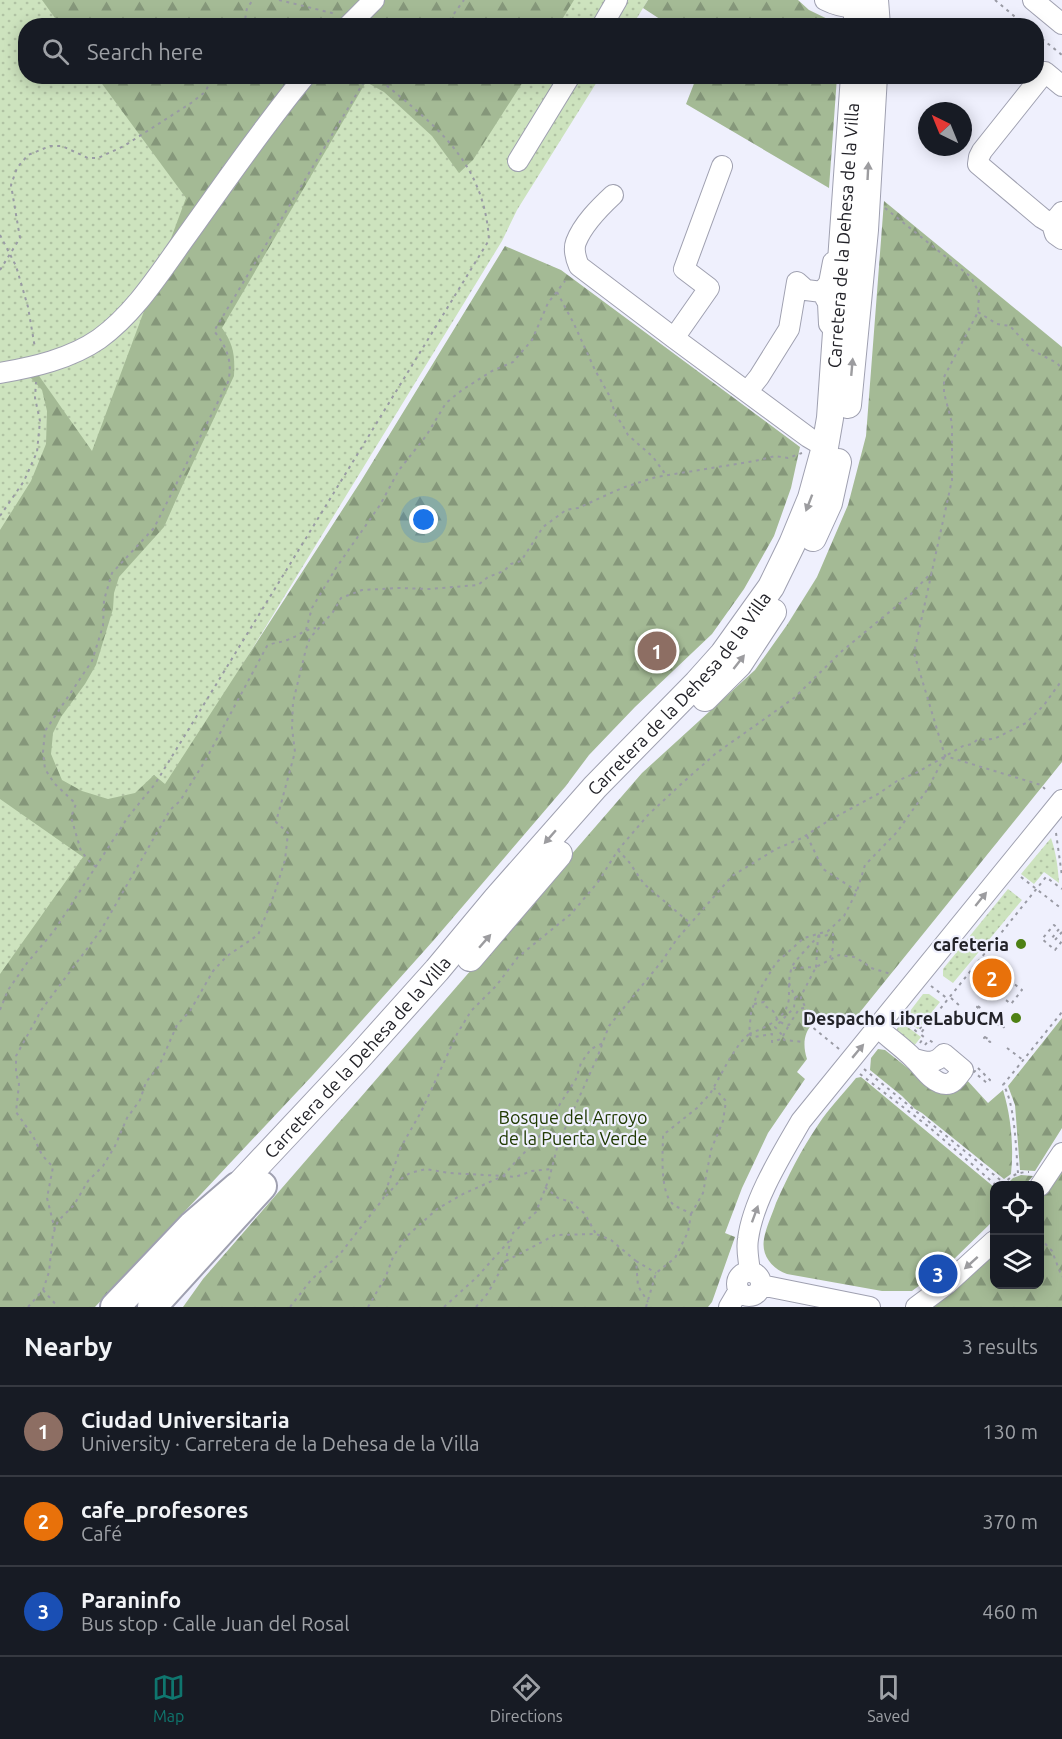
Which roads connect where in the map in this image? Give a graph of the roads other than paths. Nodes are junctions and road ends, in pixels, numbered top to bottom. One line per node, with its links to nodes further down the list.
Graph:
1 (374, 0): 6 (street)
2 (617, 0): 7 (street)
3 (825, 0): 5 (street)
4 (1033, 0): 8 (street)
5 (868, 9)
6 (355, 18)
7 (607, 18)
8 (1062, 24)
9 (1044, 73): 15 (street)
10 (299, 84): 23 (street)
11 (565, 84): 16 (street)
12 (853, 84): 18 (main road, Carretera de la Dehesa de la Villa)
13 (874, 84): 32 (main road, Carretera de la Dehesa de la Villa, one-way to 13)
14 (1035, 84): 20 (street)
15 (1062, 86)
16 (518, 161)
17 (722, 166): 22 (street)
18 (846, 186): 21 (street); 25 (main road, Carretera de la Dehesa de la Villa)
19 (613, 195): 22 (street)
20 (1059, 225)
21 (822, 292): 24 (street); 25 (street)
22 (674, 338): 24 (street)
23 (0, 373)
24 (747, 392): 26 (street)
25 (830, 418): 26 (main road, Carretera de la Dehesa de la Villa)
26 (815, 448): 32 (main road, Carretera de la Dehesa de la Villa, one-way to 32)
27 (1062, 800): 28 (street, one-way to 27)
28 (877, 1028): 29 (street); 34 (street, one-way to 28)
29 (917, 1052)
30 (1062, 1153): 31 (street)
31 (1036, 1179)
32 (249, 1186): 35 (highway); 36 (highway); 37 (highway)
33 (990, 1245): 39 (street, one-way to 39)
34 (746, 1293): 38 (street)
35 (165, 1305)
36 (115, 1307)
37 (129, 1307)
38 (870, 1307)
39 (916, 1307)

